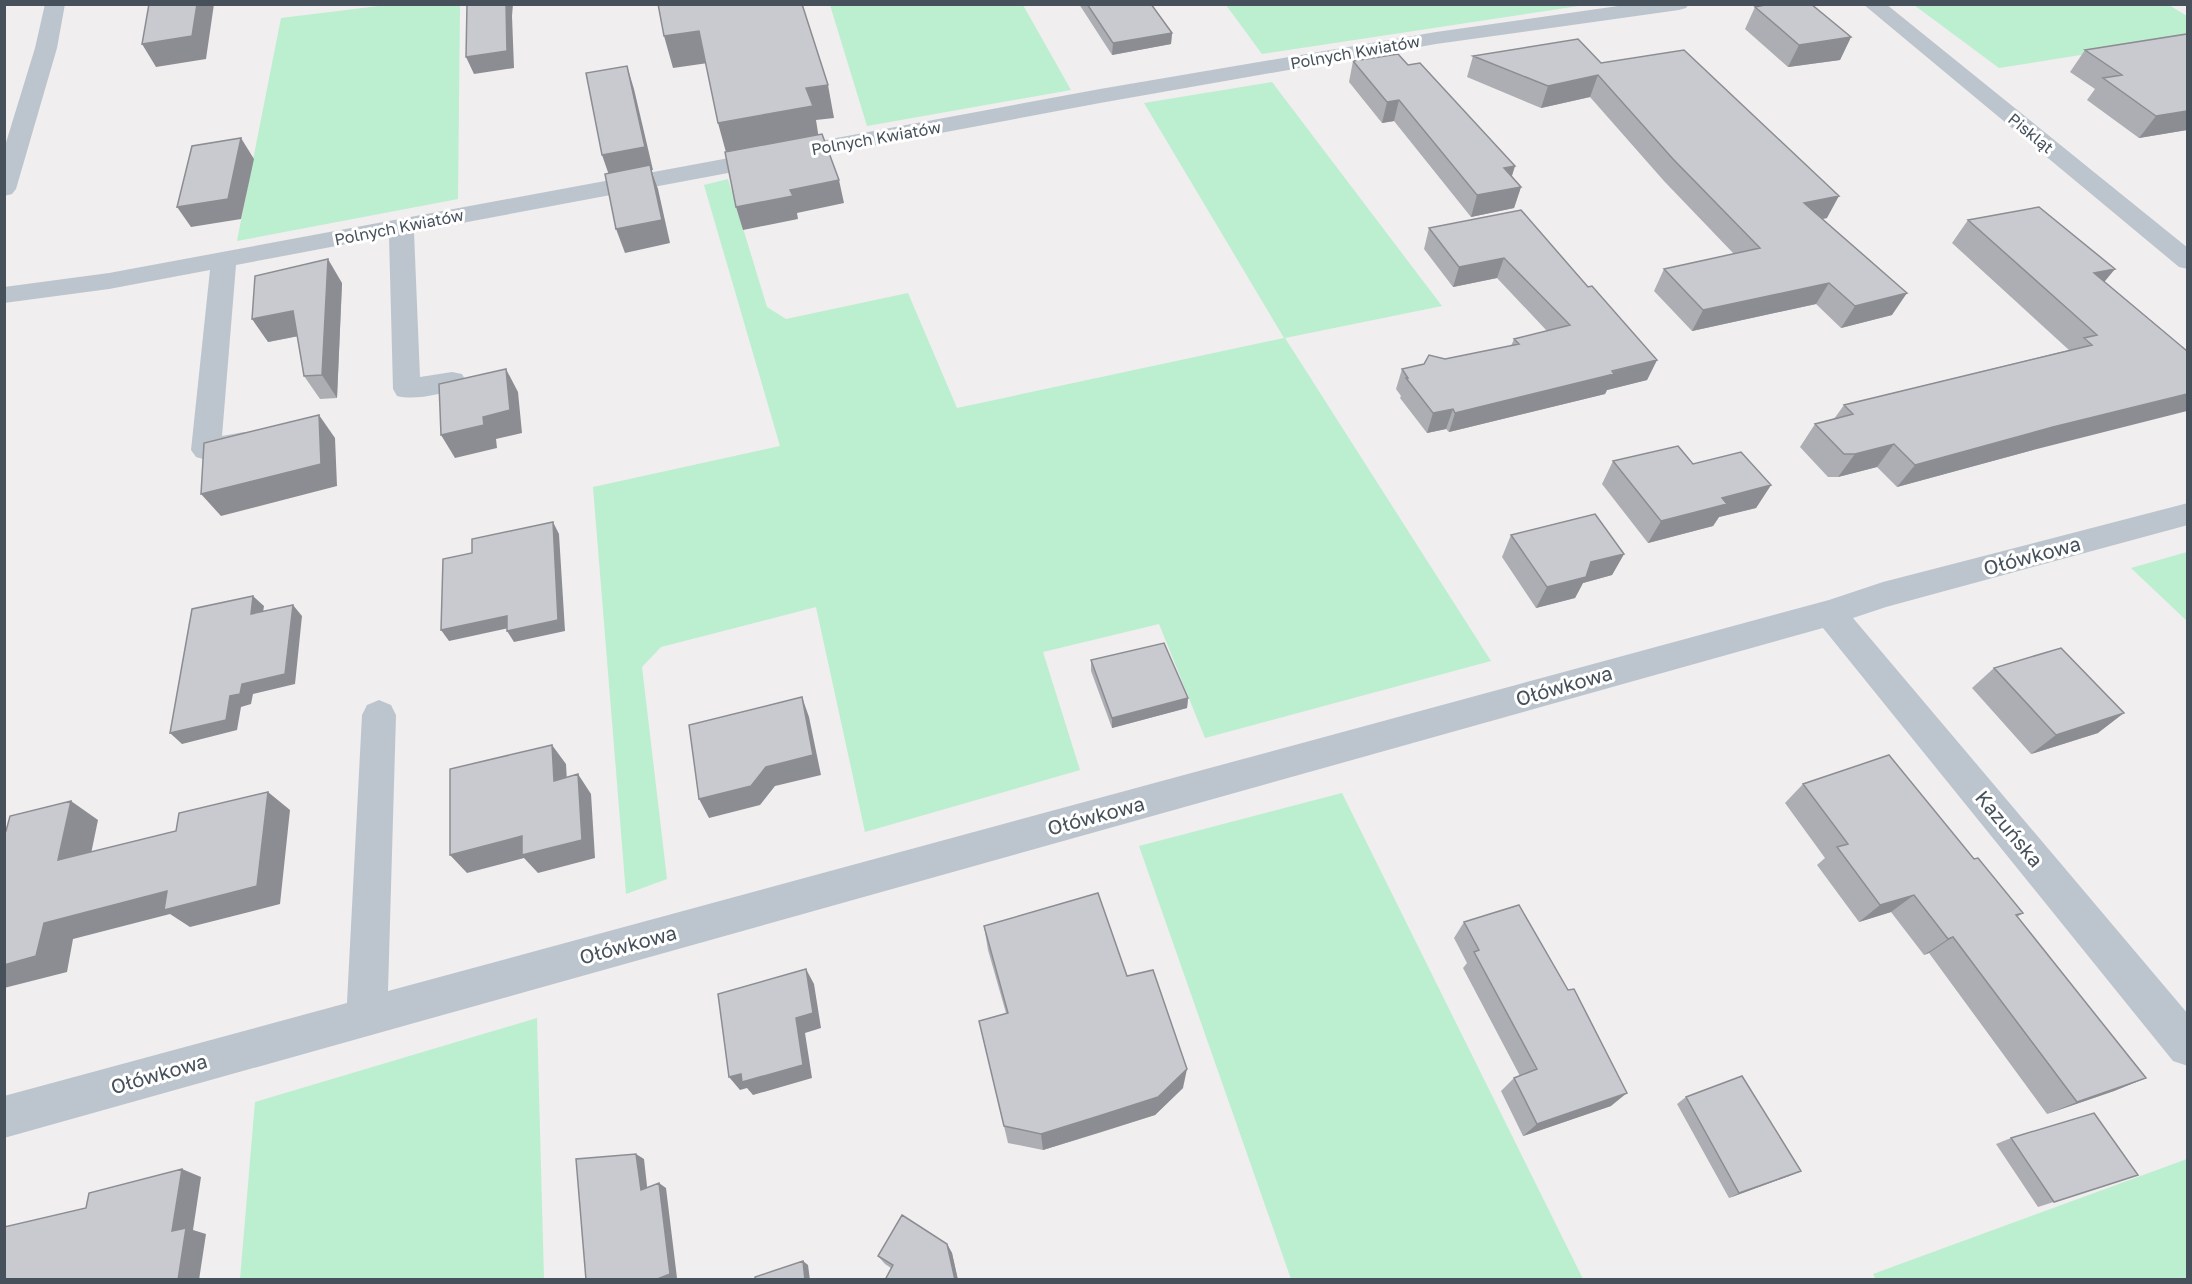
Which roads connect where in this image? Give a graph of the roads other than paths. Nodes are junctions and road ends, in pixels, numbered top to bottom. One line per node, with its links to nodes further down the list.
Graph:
1 (55, 4): 4 (street)
2 (1680, 4): 5 (street, Polnych Kwiatów)
3 (1874, 4): 7 (street, Piskląt)
4 (4, 189)
5 (401, 226): 6 (street, Polnych Kwiatów); 9 (street)
6 (224, 260): 8 (street, Polnych Kwiatów); 10 (street)
7 (2187, 261)
8 (4, 295)
9 (452, 381)
10 (270, 438)
11 (2187, 514): 12 (street, Ołówkowa)
12 (1830, 613): 14 (street, Ołówkowa); 15 (street, Kazuńska)
13 (379, 715): 14 (street)
14 (367, 1017): 16 (street, Ołówkowa)
15 (2187, 1046)
16 (4, 1118)

